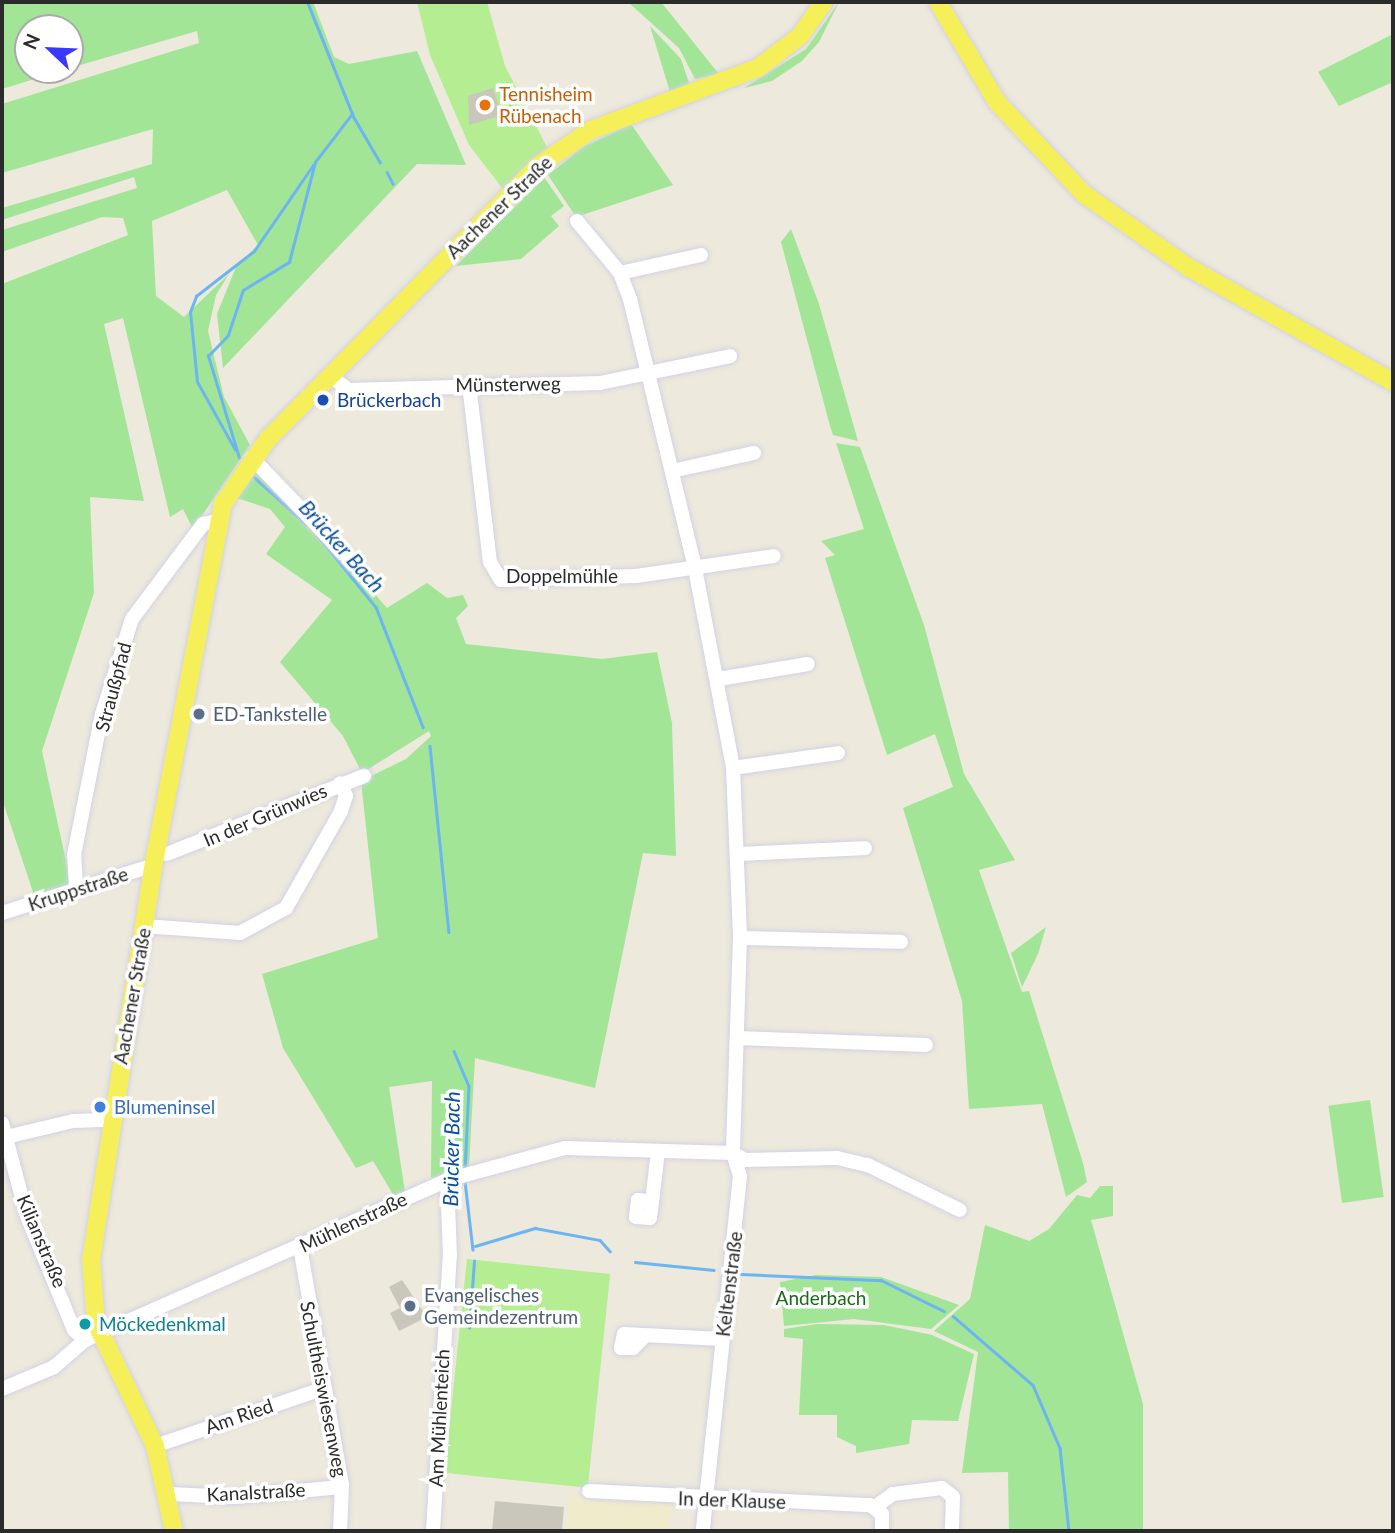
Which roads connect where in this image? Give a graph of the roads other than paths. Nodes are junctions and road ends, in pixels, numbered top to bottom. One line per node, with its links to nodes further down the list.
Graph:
1 (824, 2): 7 (main road, Aachener Straße)
2 (938, 2): 9 (main road)
3 (577, 221): 5 (street, Keltenstraße)
4 (701, 255): 5 (street)
5 (620, 273): 8 (street, Keltenstraße)
6 (730, 356): 8 (street)
7 (329, 375): 10 (street, Münsterweg); 12 (main road, Aachener Straße)
8 (649, 375): 10 (street, Münsterweg); 13 (street, Keltenstraße)
9 (1393, 382)
10 (469, 384): 16 (street, Doppelmühle)
11 (754, 453): 13 (street)
12 (252, 457): 14 (main road, Aachener Straße); 17 (street)
13 (672, 471): 16 (street, Keltenstraße)
14 (217, 521): 26 (main road, Aachener Straße); 27 (street, Straußpfad)
15 (774, 556): 16 (street)
16 (694, 563): 19 (street, Keltenstraße)
17 (356, 566)
18 (808, 664): 19 (street)
19 (719, 679): 21 (street, Keltenstraße)
20 (838, 753): 21 (street)
21 (733, 768): 25 (street, Keltenstraße)
22 (363, 776): 23 (street, In der Grünwies)
23 (340, 783): 26 (street, In der Grünwies); 29 (street)
24 (865, 848): 25 (street)
25 (740, 854): 30 (street, Keltenstraße)
26 (161, 860): 27 (street, Kruppstraße); 29 (main road, Aachener Straße)
27 (76, 888): 28 (street, Kruppstraße)
28 (2, 913)
29 (144, 926): 34 (main road, Aachener Straße)
30 (740, 938): 31 (street); 32 (street, Keltenstraße)
31 (901, 942)
32 (737, 1038): 33 (street); 37 (street, Keltenstraße)
33 (926, 1045)
34 (110, 1120): 35 (street); 43 (main road, Aachener Straße)
35 (3, 1132): 43 (street, Kilianstraße)
36 (658, 1151): 37 (street, Mühlenstraße); 38 (street, Mühlenstraße); 39 (street)
37 (733, 1153): 40 (street, Mühlenstraße); 44 (street, Keltenstraße)
38 (458, 1176): 41 (street, Mühlenstraße); 55 (street, Am Mühlenteich)
39 (652, 1202)
40 (960, 1210)
41 (300, 1247): 43 (street, Mühlenstraße); 45 (street, Schultheiswiesenweg)
42 (645, 1336): 44 (street)
43 (93, 1338): 46 (street, Mühlenstraße); 47 (main road, Aachener Straße)
44 (722, 1339): 51 (street, Keltenstraße)
45 (324, 1388): 47 (street, Am Ried); 48 (street, Schultheiswiesenweg)
46 (2, 1389)
47 (155, 1446): 50 (main road, Aachener Straße)
48 (342, 1487): 50 (street, Kanalstraße); 54 (street, Schultheiswiesenweg)
49 (589, 1491): 51 (street, In der Klause)
50 (170, 1494): 53 (main road, Aachener Straße)
51 (704, 1501): 52 (street, In der Klause); 56 (street, Keltenstraße)
52 (875, 1507): 57 (street); 58 (street, In der Klause)
53 (174, 1531)
54 (340, 1531)
55 (433, 1531)
56 (703, 1531)
57 (882, 1531)
58 (953, 1531)

